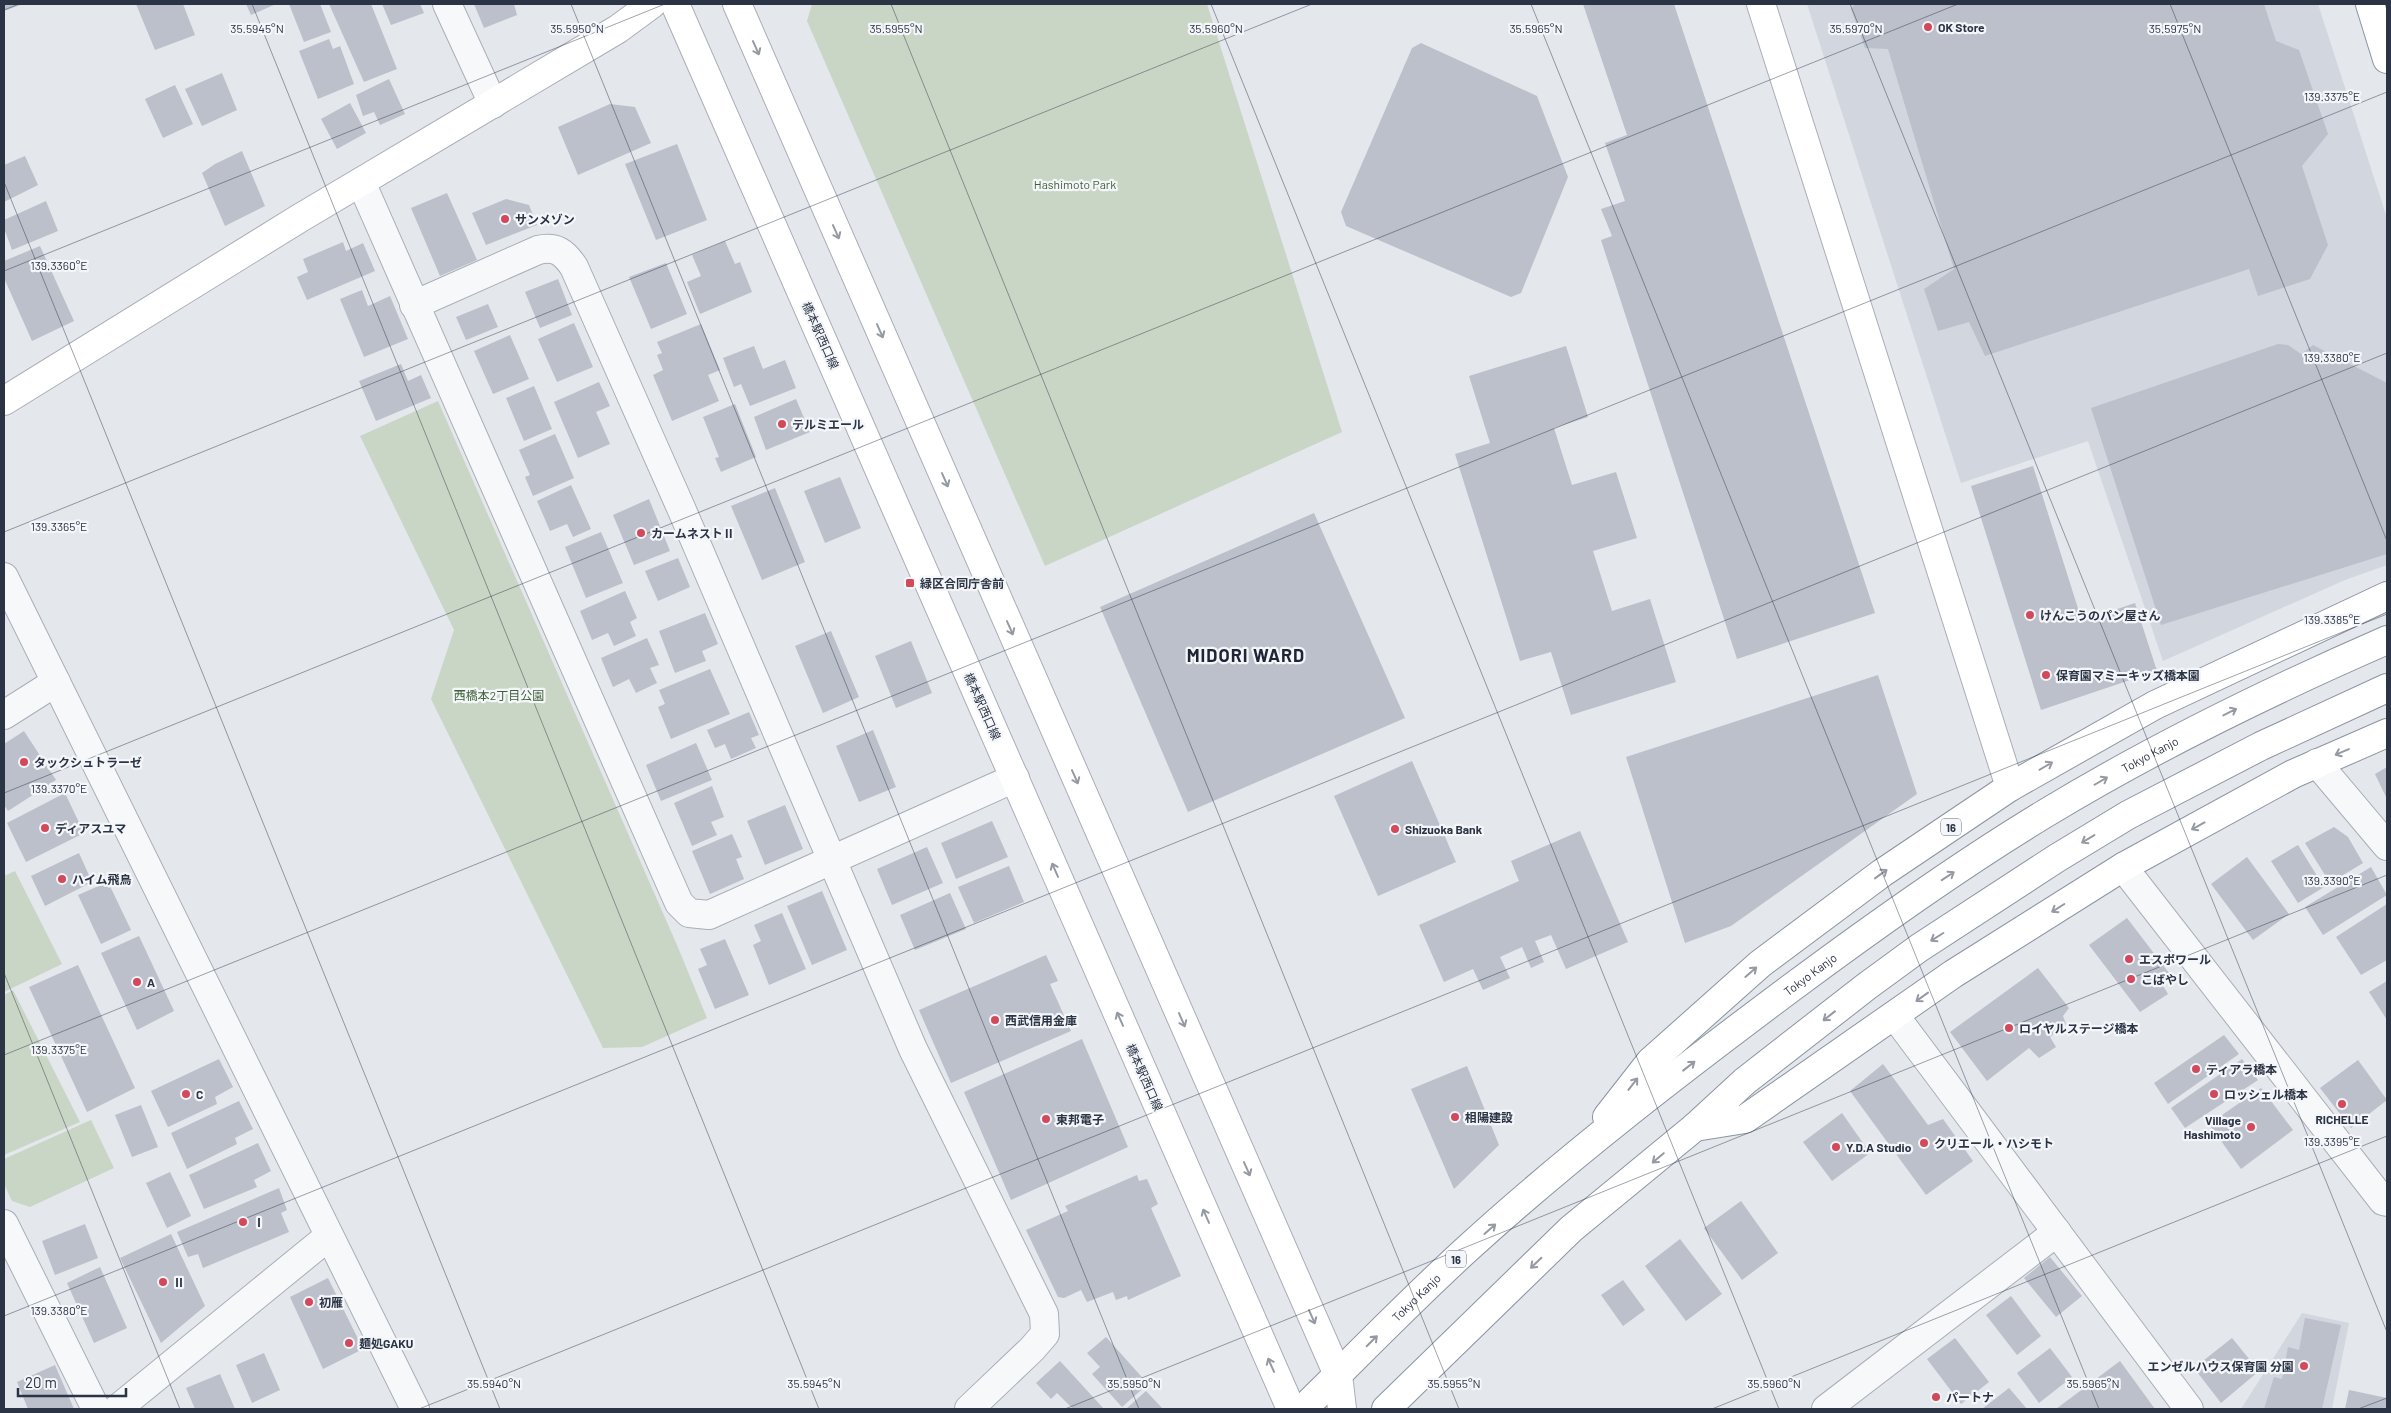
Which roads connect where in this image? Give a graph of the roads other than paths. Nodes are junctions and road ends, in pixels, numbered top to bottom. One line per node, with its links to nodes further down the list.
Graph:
1 (446, 4): 8 (street)
2 (652, 4): 8 (main road)
3 (675, 4): 20 (main road, 橋本駅西口線)
4 (737, 4): 32 (main road, one-way to 32)
5 (1760, 4): 21 (main road)
6 (2370, 4): 7 (main road)
7 (2387, 59)
8 (493, 104): 9 (main road)
9 (361, 182): 10 (street); 11 (main road)
10 (414, 305): 23 (street); 23 (street)
11 (4, 401)
12 (4, 577): 15 (street)
13 (2387, 596): 21 (main road, 16, one-way to 13)
14 (2387, 640): 27 (main road, Tokyo Kanjo / 16, one-way to 14)
15 (56, 682): 17 (street); 31 (street)
16 (2387, 688): 26 (main road, one-way to 26)
17 (4, 716)
18 (2387, 733): 19 (main road, one-way to 19)
19 (2317, 763): 22 (street); 24 (main road, one-way to 24)
20 (1015, 778): 23 (street); 37 (main road, 橋本駅西口線, one-way to 20)
21 (2010, 787): 27 (main road, 16, one-way to 21)
22 (2387, 846)
23 (834, 860): 36 (street)
24 (2123, 867): 25 (main road, one-way to 25); 28 (street)
25 (1896, 1016): 26 (main road); 30 (street)
26 (1695, 1127): 40 (main road, one-way to 40)
27 (1582, 1150): 32 (main road, Tokyo Kanjo / 16, one-way to 27)
28 (2387, 1202)
29 (4, 1224): 33 (street)
30 (2057, 1232): 41 (street); 42 (street)
31 (329, 1236): 34 (street); 35 (street)
32 (1338, 1375): 38 (main road, Tokyo Kanjo / 16); 39 (main road)
33 (96, 1409)
34 (117, 1409)
35 (415, 1409)
36 (969, 1409)
37 (1290, 1409)
38 (1303, 1409)
39 (1342, 1409)
40 (1386, 1409)
41 (1826, 1409)
42 (2189, 1409)

